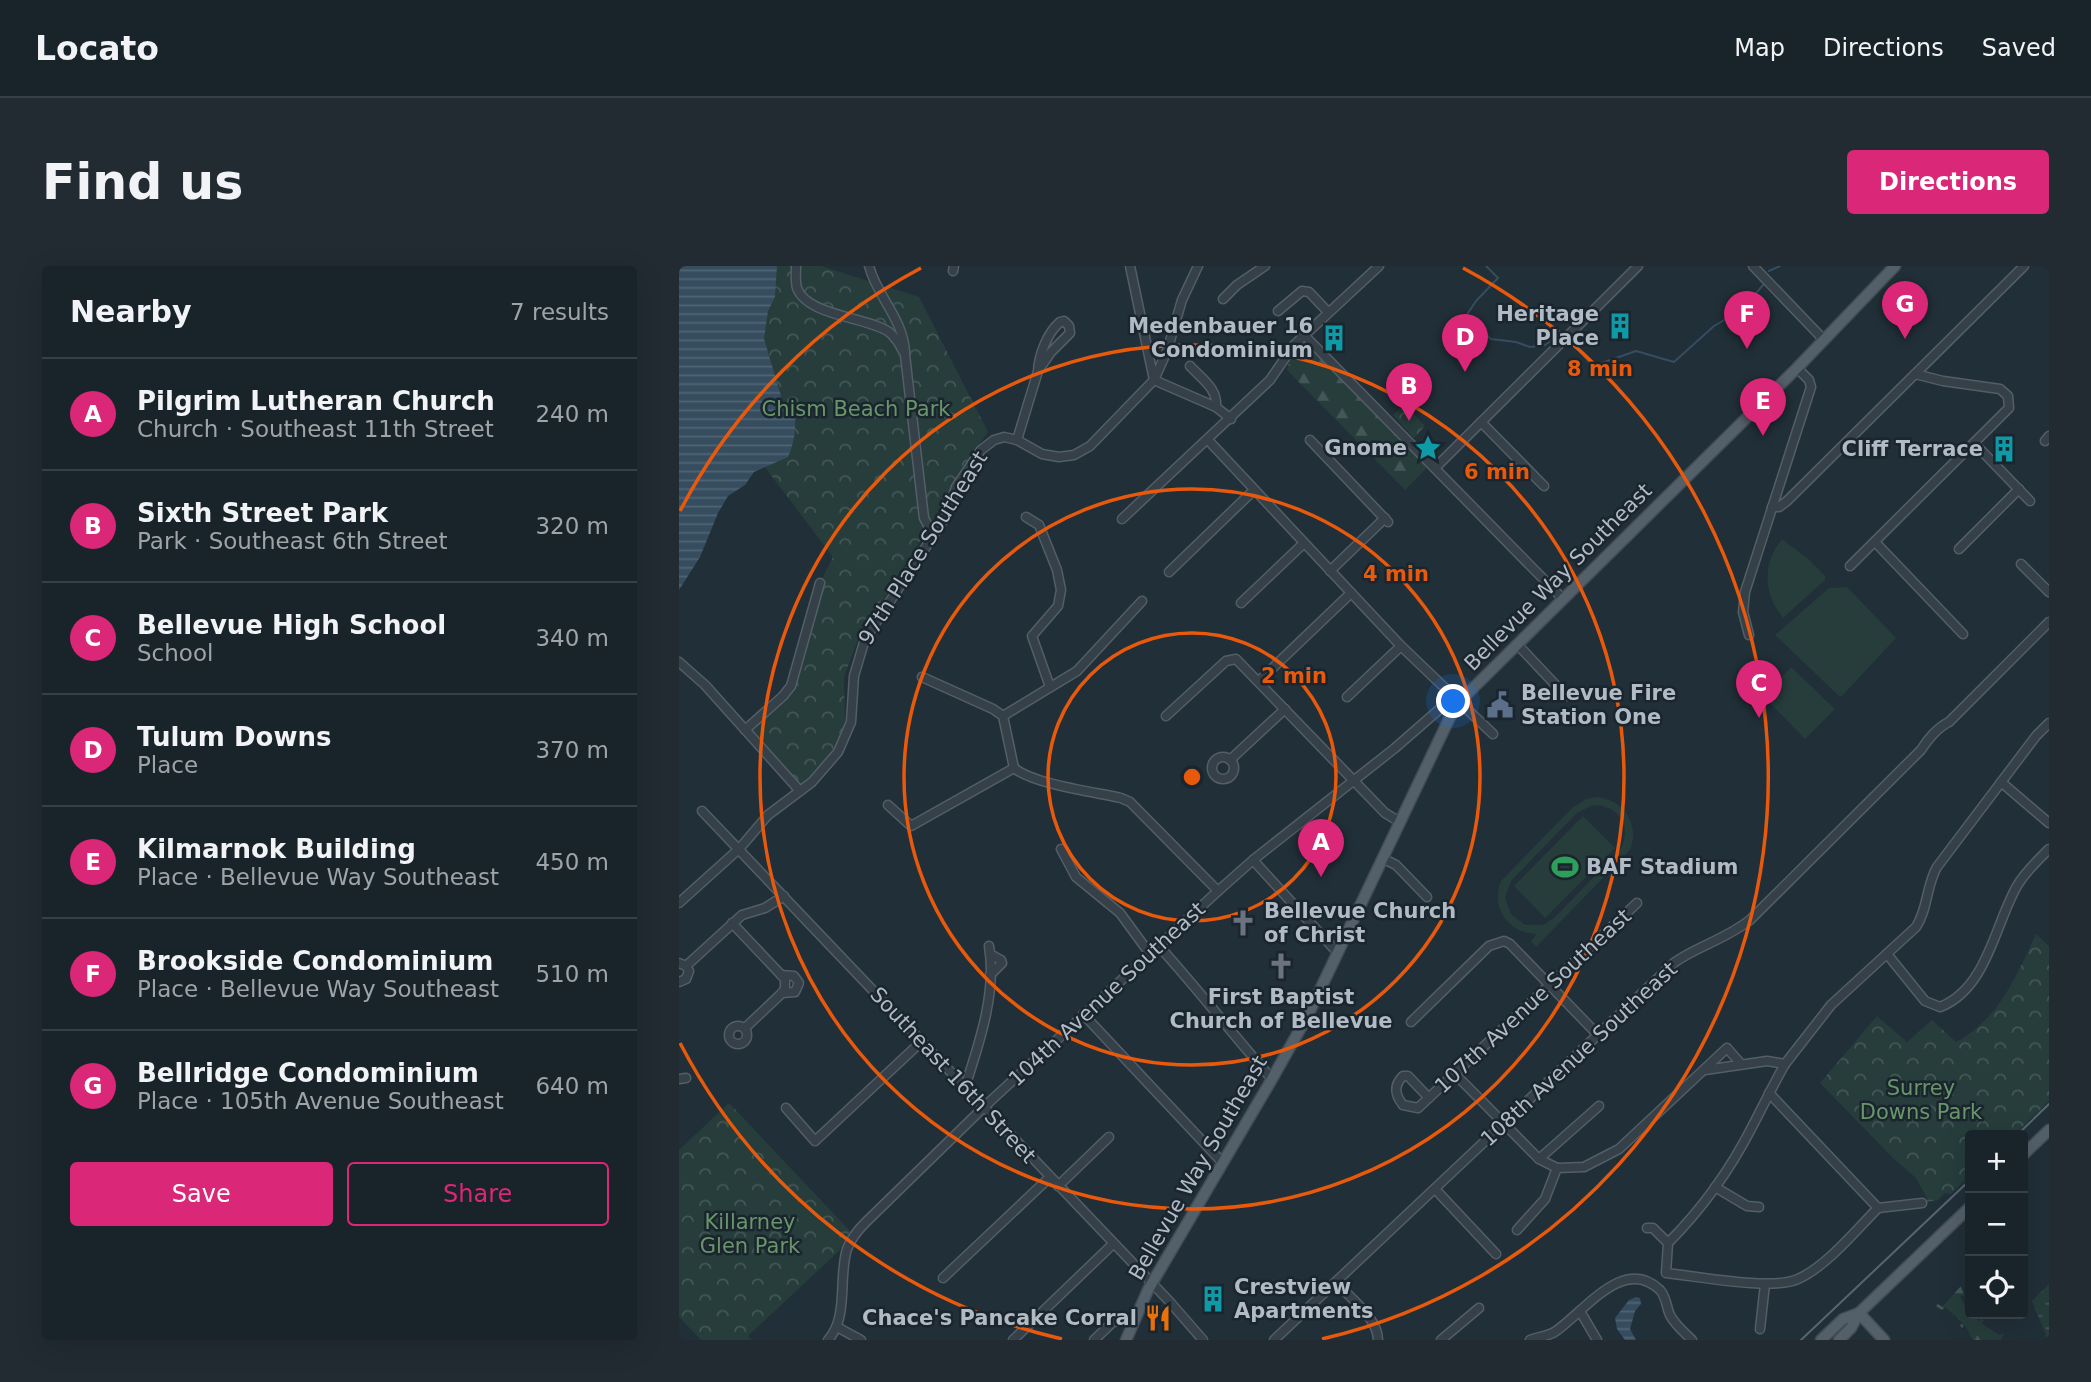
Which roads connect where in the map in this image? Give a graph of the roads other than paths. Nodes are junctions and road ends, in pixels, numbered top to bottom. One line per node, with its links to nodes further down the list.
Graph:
1 (796, 266): 16 (street)
2 (869, 266): 16 (street)
3 (1130, 266): 21 (street)
4 (1198, 266): 21 (street)
5 (1265, 266): 11 (street)
6 (1379, 266): 13 (street)
7 (1638, 266): 24 (street)
8 (1753, 266): 15 (street)
9 (1895, 266): 15 (main road, Bellevue Way Southeast)
10 (2024, 266): 20 (street)
11 (1223, 299)
12 (1279, 311): 13 (street)
13 (1328, 312): 14 (street)
14 (1304, 335): 23 (street); 29 (street)
15 (1824, 341): 18 (main road, Bellevue Way Southeast)
16 (905, 355): 37 (street)
17 (1190, 366): 22 (street)
18 (1797, 368): 34 (street); 48 (main road, Bellevue Way Southeast)
19 (1038, 371): 19 (street); 25 (street)
20 (1915, 374): 28 (street); 34 (street)
21 (1154, 380): 22 (street); 25 (street)
22 (1216, 407): 23 (street)
23 (1231, 419): 26 (street)
24 (1481, 422): 29 (street); 30 (street)
25 (1017, 440): 37 (street, 97th Place Southeast)
26 (1208, 440): 32 (street); 36 (street)
27 (1310, 440): 43 (street)
28 (1975, 444): 31 (street); 38 (street)
29 (1435, 468): 48 (street)
30 (1544, 486)
31 (2019, 489): 33 (street); 40 (street)
32 (1254, 490): 39 (street); 44 (street)
33 (2030, 501)
34 (1772, 507): 53 (street)
35 (1026, 517): 59 (street)
36 (1122, 519)
37 (933, 535): 73 (street, 97th Place Southeast)
38 (1875, 542): 42 (street); 52 (street)
39 (1304, 543): 43 (street); 50 (street)
40 (1959, 549)
41 (2021, 564): 46 (street)
42 (1850, 566)
43 (1331, 571): 47 (street)
44 (1169, 572)
45 (820, 583): 66 (street)
46 (2049, 592)
47 (1351, 593): 55 (street); 58 (street)
48 (1563, 599): 54 (main road, Bellevue Way Southeast)
49 (1142, 601): 59 (street)
50 (1241, 603)
51 (2049, 622): 102 (street, 108th Avenue Southeast)
52 (1963, 634)
53 (1749, 635)
54 (1517, 644): 60 (street); 62 (main road, Bellevue Way Southeast)
55 (1401, 646): 61 (street); 62 (street)
56 (679, 663): 66 (street)
57 (922, 677): 64 (street)
58 (1259, 681): 63 (street); 65 (street)
59 (1050, 687): 64 (street)
60 (1566, 696)
61 (1347, 697)
62 (1459, 702): 68 (street); 71 (street, 104th Avenue Southeast); 76 (main road, Bellevue Way Southeast)
63 (1285, 709): 69 (street); 71 (street)
64 (1003, 716): 70 (street)
65 (1166, 716)
66 (745, 730): 73 (street)
67 (2047, 730): 72 (street)
68 (1493, 734)
69 (1230, 760)
70 (1014, 768): 74 (street); 83 (street)
71 (1354, 782): 76 (street); 82 (street, 104th Avenue Southeast)
72 (2001, 782): 77 (street); 93 (street)
73 (800, 791): 78 (street, 97th Place Southeast)
74 (888, 805)
75 (702, 811): 78 (street, Southeast 16th Street)
76 (1400, 822): 81 (main road, Bellevue Way Southeast)
77 (2049, 823)
78 (740, 848): 84 (street, Southeast 16th Street); 86 (street, 97th Place Southeast)
79 (1061, 849): 92 (street)
80 (2049, 849): 93 (street)
81 (1382, 858): 85 (street); 91 (main road, Bellevue Way Southeast)
82 (1253, 860): 83 (street, 104th Avenue Southeast); 91 (street)
83 (1219, 891): 89 (street, 104th Avenue Southeast)
84 (784, 896): 88 (street); 103 (street, Southeast 16th Street)
85 (1427, 897)
86 (679, 903)
87 (1637, 903): 97 (street, 107th Avenue Southeast)
88 (732, 923): 94 (street); 95 (street)
89 (1158, 946): 92 (street, 104th Avenue Southeast); 108 (street)
90 (990, 950): 109 (street)
91 (1337, 952): 108 (main road, Bellevue Way Southeast)
92 (1150, 954): 99 (street, 104th Avenue Southeast)
93 (1887, 954): 105 (street)
94 (683, 965): 96 (street)
95 (781, 975): 98 (street); 98 (street)
96 (679, 982)
97 (1550, 984): 100 (street); 102 (street); 107 (street, 107th Avenue Southeast)
98 (784, 989): 101 (street)
99 (1083, 1014): 113 (street, 104th Avenue Southeast); 120 (street)
100 (1411, 1021)
101 (745, 1028)
102 (1598, 1035): 115 (street, 108th Avenue Southeast)
103 (922, 1041): 109 (street, Southeast 16th Street); 114 (street)
104 (1741, 1064): 105 (street); 106 (street); 106 (street)
105 (1785, 1064): 110 (street)
106 (1705, 1070): 121 (street)
107 (1455, 1074): 111 (street, 107th Avenue Southeast); 115 (street)
108 (1272, 1079): 120 (main road, Bellevue Way Southeast)
109 (965, 1087): 113 (street, Southeast 16th Street)
110 (1769, 1093): 124 (street); 128 (street)
111 (1429, 1098): 111 (street, 107th Avenue Southeast)
112 (1599, 1106): 119 (street)
113 (984, 1107): 122 (street, Southeast 16th Street); 143 (street, 104th Avenue Southeast)
114 (786, 1108)
115 (1504, 1124): 119 (street); 125 (street, 108th Avenue Southeast)
116 (2049, 1130): 118 (main road)
117 (1109, 1138): 123 (street)
118 (2028, 1151)
119 (1539, 1159): 121 (street)
120 (1222, 1162): 137 (main road, Bellevue Way Southeast)
121 (1557, 1168): 131 (street)
122 (1050, 1177): 123 (street, Southeast 16th Street); 135 (street)
123 (1058, 1186): 133 (street, Southeast 16th Street)
124 (1715, 1187): 127 (street); 132 (street)
125 (1435, 1189): 134 (street); 136 (street, 108th Avenue Southeast)
126 (1922, 1203): 128 (street)
127 (1759, 1207)
128 (1878, 1208): 138 (street)
129 (1965, 1212): 141 (main road)
130 (1647, 1228): 132 (street)
131 (1517, 1230)
132 (1668, 1243): 138 (street)
133 (1113, 1244): 137 (street, Southeast 16th Street); 148 (street)
134 (1496, 1254)
135 (943, 1278)
136 (1336, 1282): 145 (street); 152 (street, 108th Avenue Southeast)
137 (1152, 1283): 142 (main road, Bellevue Way Southeast); 151 (street, Southeast 16th Street)
138 (1765, 1284): 144 (street)
139 (1479, 1308): 153 (street)
140 (1580, 1311): 154 (street); 155 (street); 156 (street)
141 (1859, 1314): 157 (main road); 158 (main road); 159 (main road)
142 (1134, 1319): 149 (street); 150 (main road, Bellevue Way Southeast)
143 (837, 1327): 146 (street, 104th Avenue Southeast); 147 (street)
144 (1761, 1329)
145 (1378, 1335)
146 (828, 1340)
147 (860, 1340)
148 (1013, 1340)
149 (1094, 1340)
150 (1126, 1340)
151 (1203, 1340)
152 (1274, 1340)
153 (1441, 1340)
154 (1530, 1340)
155 (1597, 1340)
156 (1692, 1340)
157 (1821, 1340)
158 (1839, 1340)
159 (1884, 1340)

